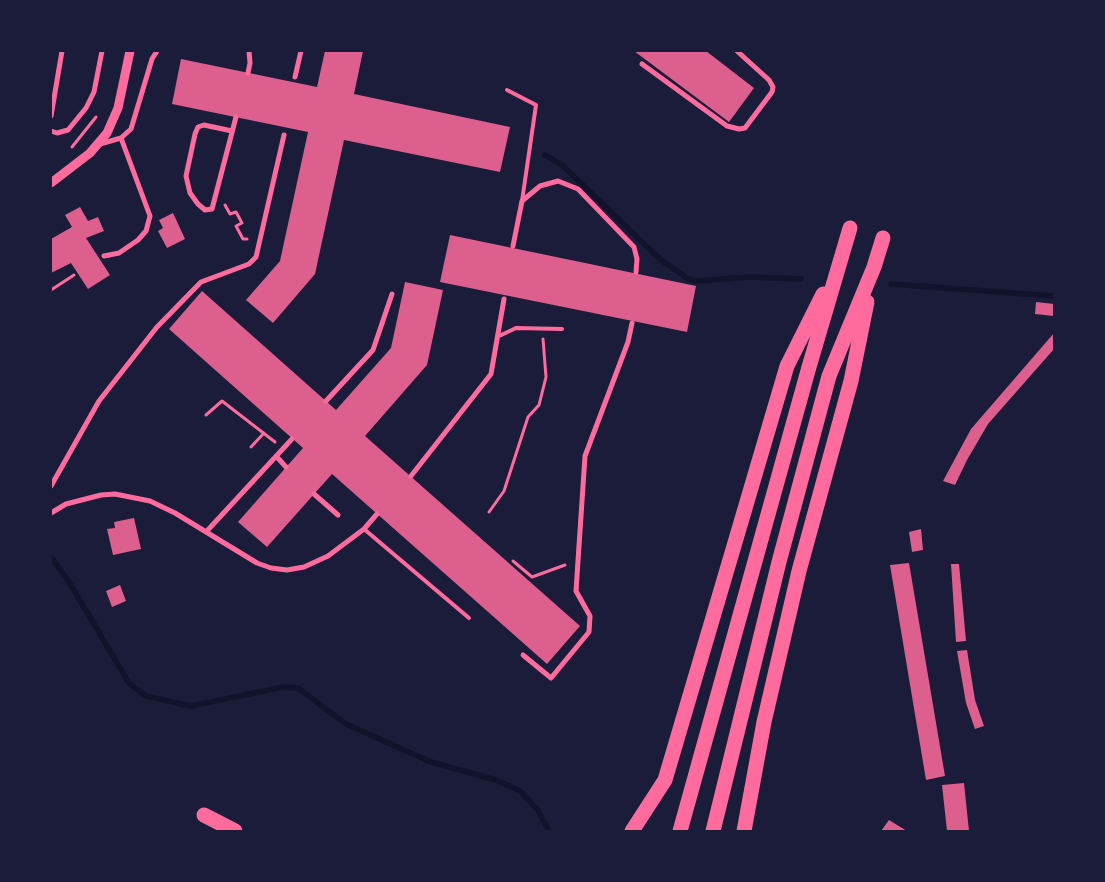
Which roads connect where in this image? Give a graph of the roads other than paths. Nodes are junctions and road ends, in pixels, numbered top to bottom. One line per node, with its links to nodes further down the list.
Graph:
1 (62, 51): 12 (street)
2 (102, 51): 14 (street)
3 (130, 51): 18 (street)
4 (157, 51): 17 (street)
5 (249, 51): 9 (street)
6 (301, 51): 10 (street)
7 (738, 51): 8 (street)
8 (642, 64)
9 (248, 73)
10 (295, 77)
11 (507, 90): 20 (lane)
12 (51, 116)
13 (236, 117): 15 (street)
14 (51, 131)
15 (232, 131): 15 (street)
16 (284, 135): 38 (street)
17 (121, 138): 18 (street); 24 (street)
18 (99, 144): 19 (street)
19 (51, 183)
20 (522, 201): 23 (street); 27 (street)
21 (850, 228): 25 (highway)
22 (883, 238): 26 (highway)
23 (513, 246)
24 (104, 256)
25 (840, 259): 49 (highway); 50 (highway)
26 (874, 267): 51 (highway); 52 (highway)
27 (636, 272)
28 (392, 294): 33 (street)
29 (504, 299): 32 (street)
30 (632, 323): 46 (street)
31 (562, 329): 32 (lane)
32 (497, 337): 37 (street)
33 (326, 401)
34 (292, 439): 35 (street)
35 (276, 456): 36 (street); 44 (street)
36 (286, 467)
37 (410, 476)
38 (51, 486)
39 (314, 494): 42 (street)
40 (51, 512): 44 (street)
41 (377, 514): 43 (street)
42 (338, 515)
43 (364, 529): 44 (street); 45 (lane)
44 (206, 532)
45 (469, 618)
46 (523, 655)
47 (204, 815): 48 (highway)
48 (235, 831)
49 (632, 831)
50 (680, 831)
51 (713, 831)
52 (744, 831)

